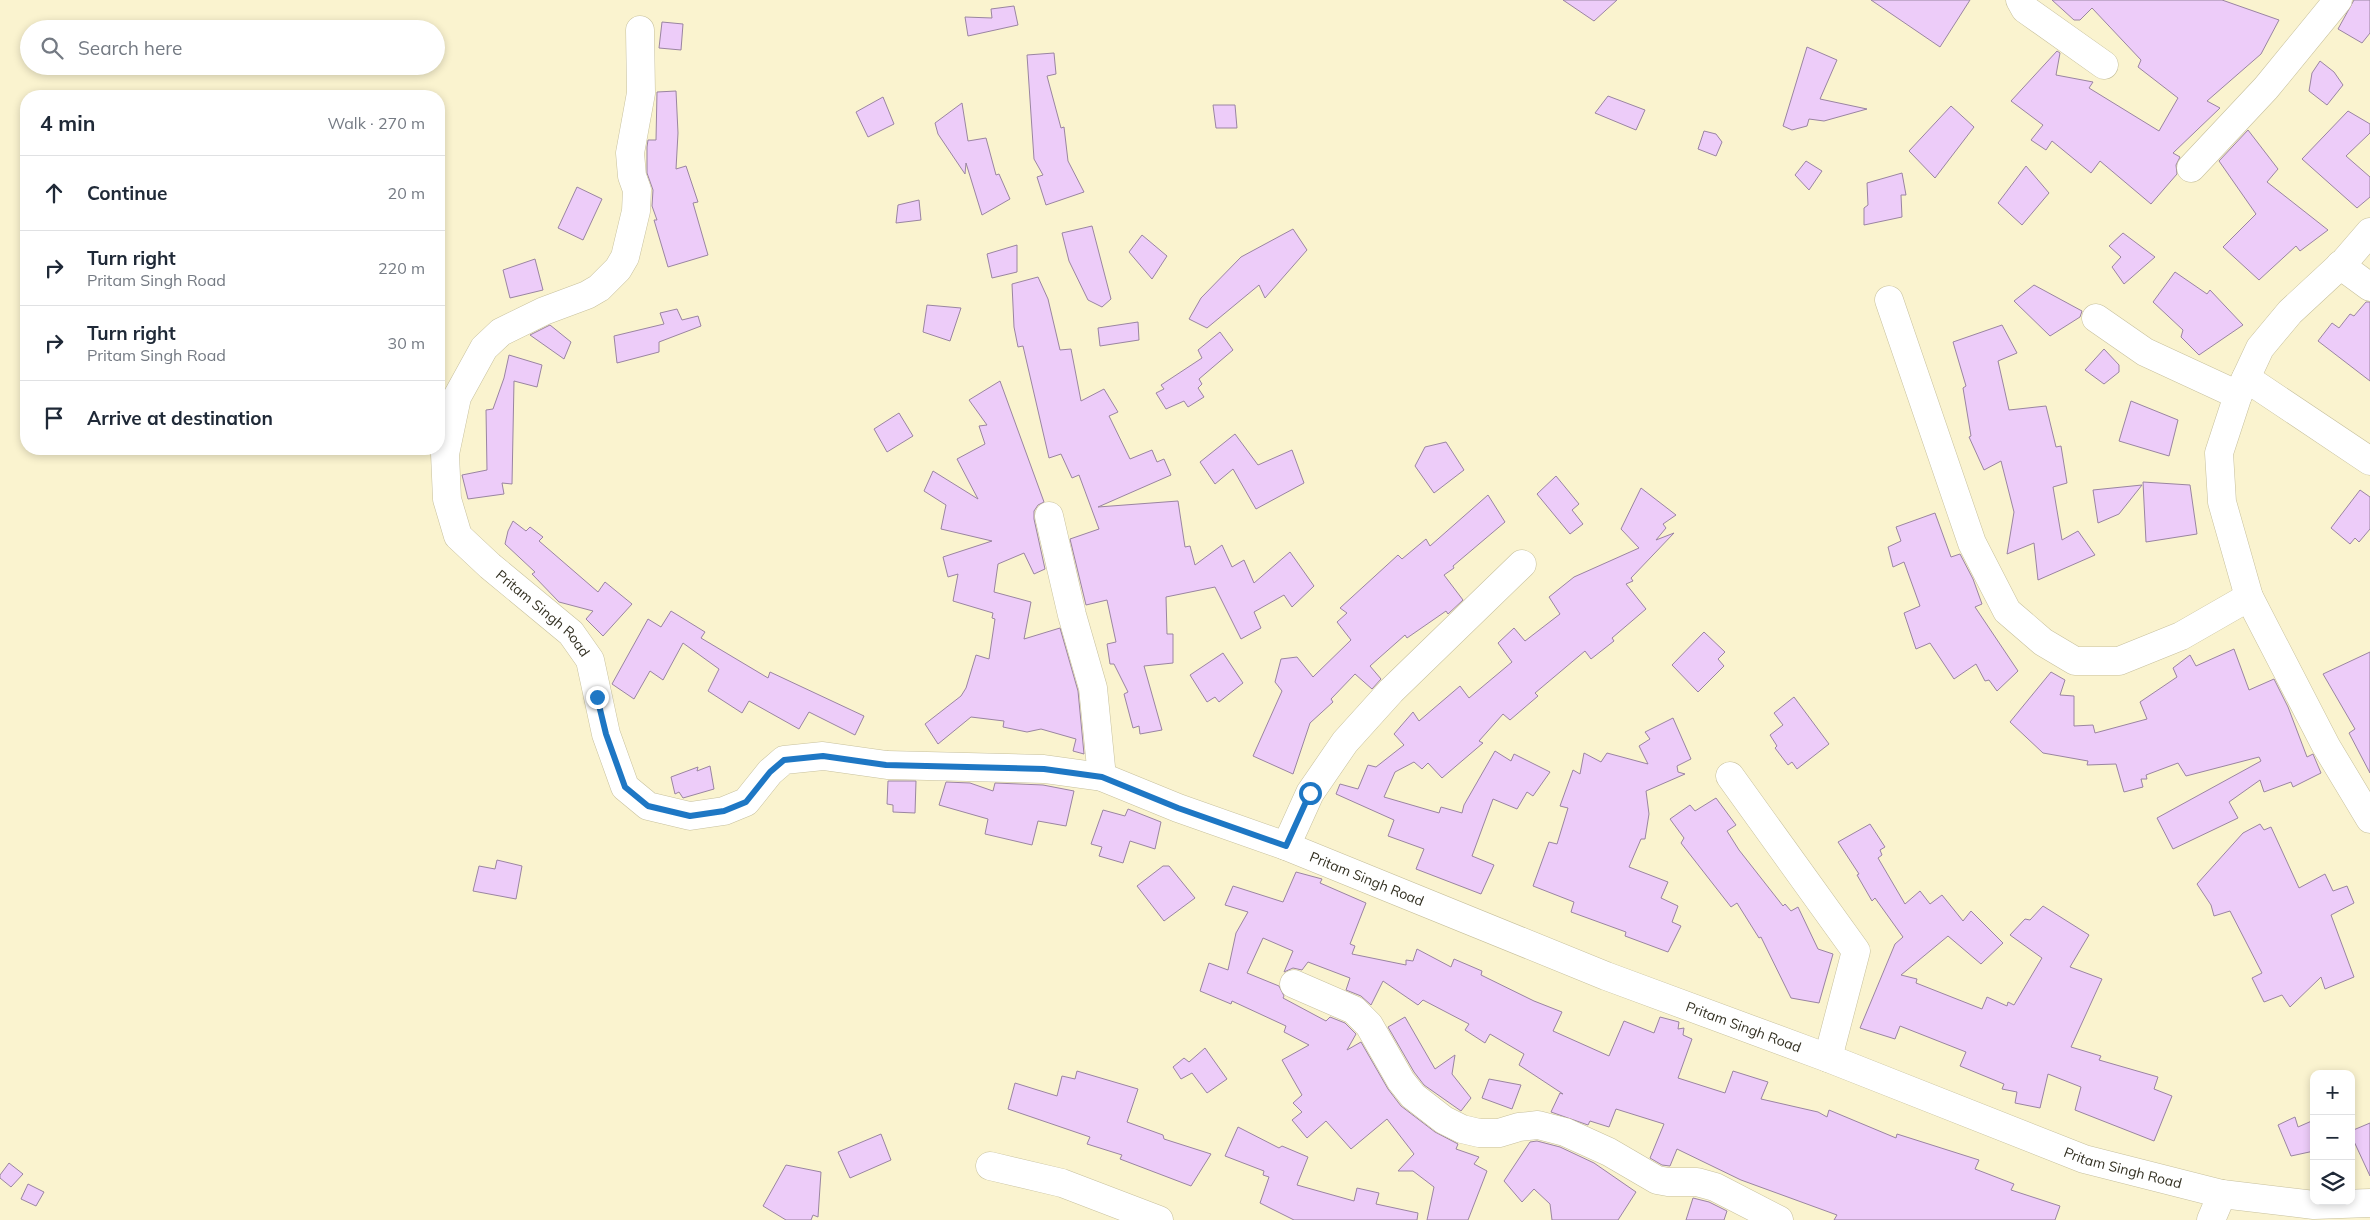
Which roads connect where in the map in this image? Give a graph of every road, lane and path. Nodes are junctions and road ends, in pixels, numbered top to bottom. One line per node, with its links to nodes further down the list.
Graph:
1 (2020, 0): 4 (street)
2 (2338, 0): 5 (street)
3 (640, 30): 17 (street, Pritam Singh Road)
4 (2104, 65)
5 (2191, 168)
6 (2370, 232): 7 (street)
7 (2340, 265): 8 (street); 11 (street)
8 (2370, 287)
9 (1889, 300): 15 (street)
10 (2096, 318): 11 (street)
11 (2242, 386): 12 (street); 15 (street)
12 (2370, 461)
13 (1049, 516): 17 (street)
14 (1522, 564): 19 (street)
15 (2249, 598): 18 (street)
16 (1730, 776): 21 (street)
17 (1102, 777): 19 (street, Pritam Singh Road)
18 (2370, 819)
19 (1286, 846): 21 (street, Pritam Singh Road)
20 (1294, 984): 26 (street)
21 (1828, 1058): 23 (street, Pritam Singh Road)
22 (990, 1166): 25 (street)
23 (2222, 1194): 24 (street, Pritam Singh Road); 27 (street)
24 (2370, 1203)
25 (1159, 1220)
26 (1779, 1220)
27 (2211, 1220)

